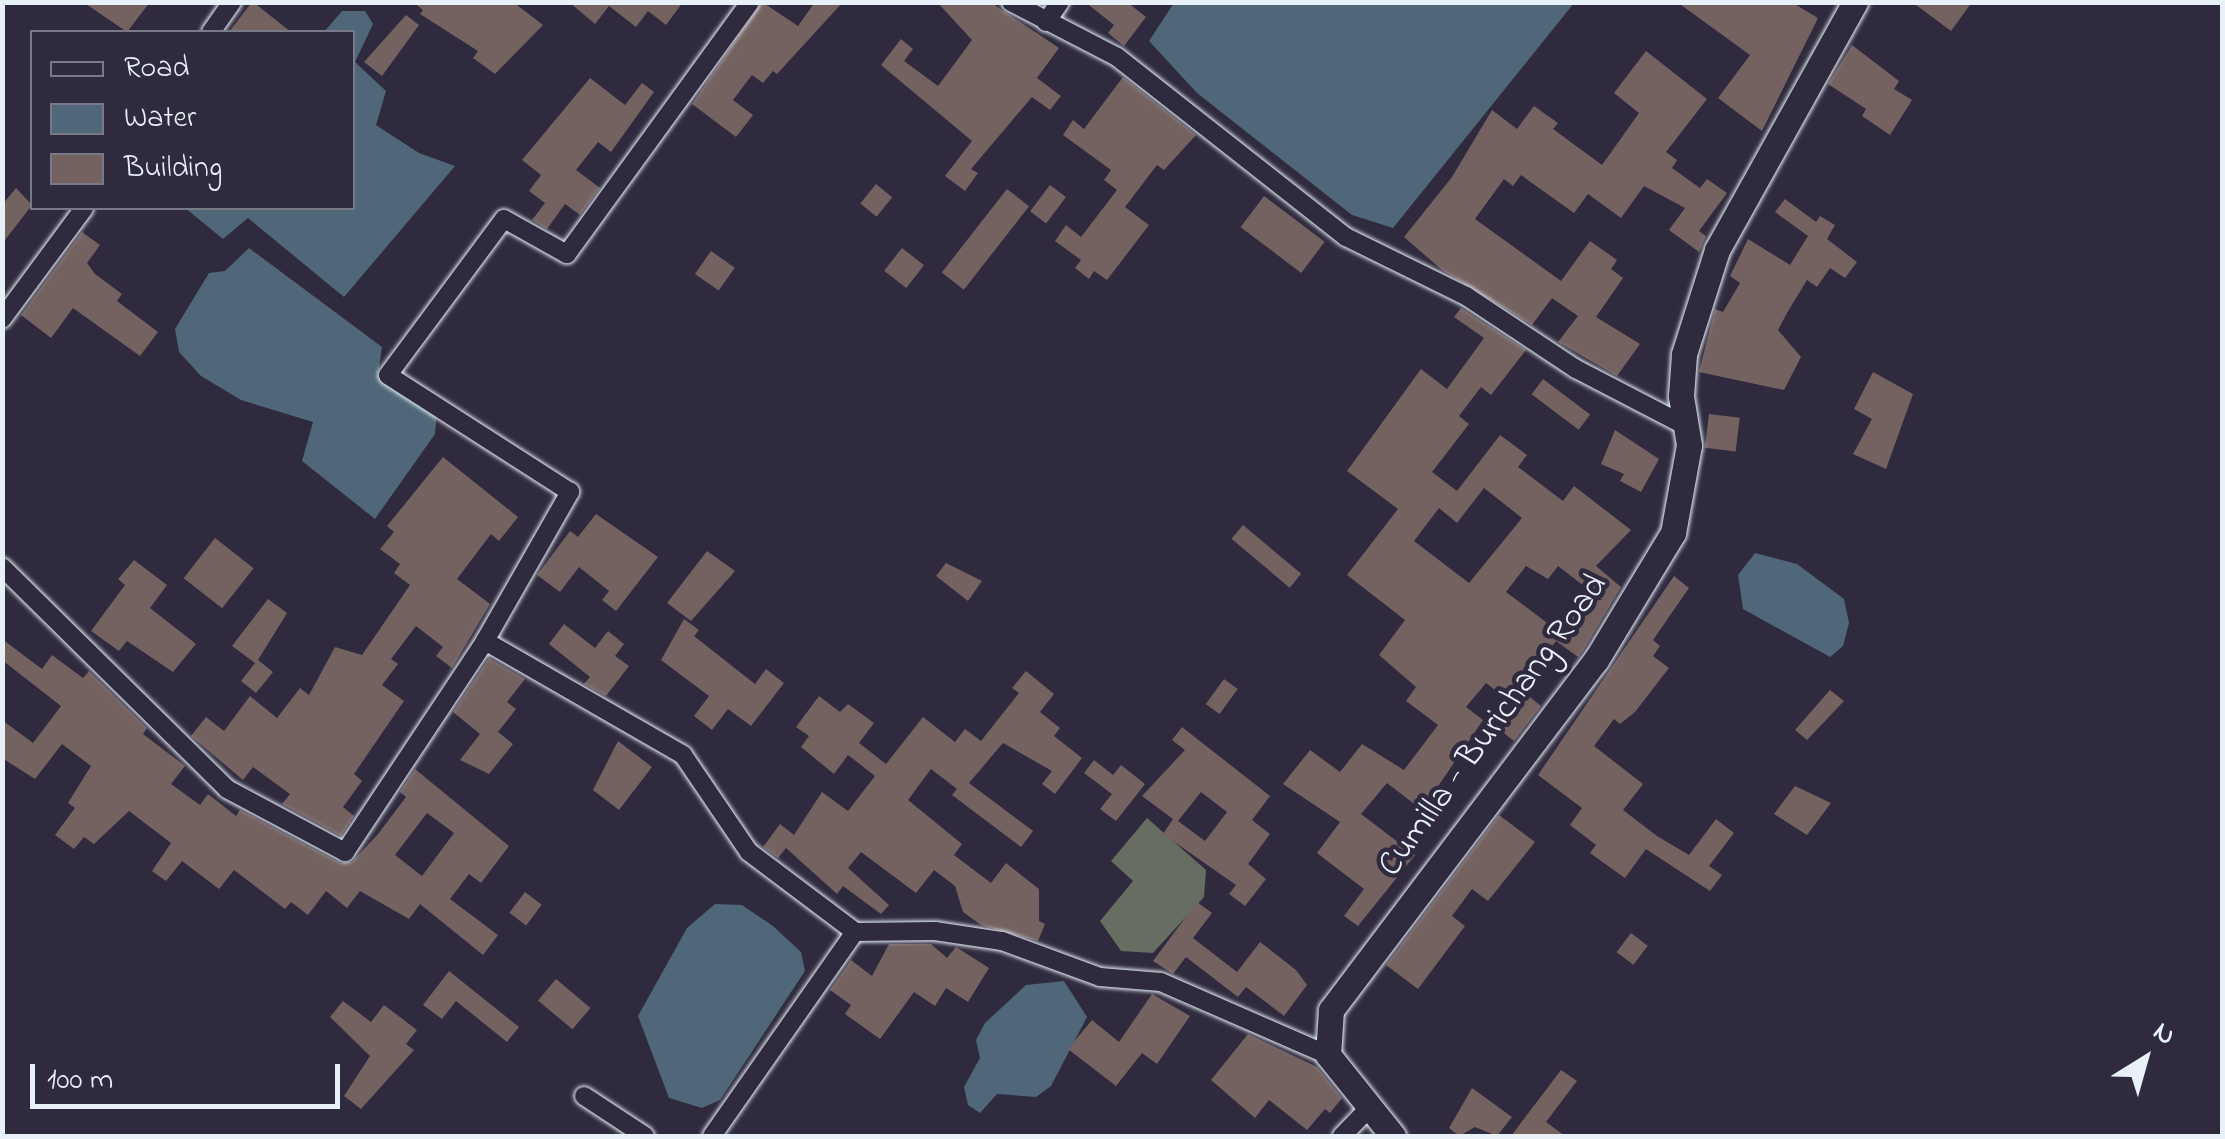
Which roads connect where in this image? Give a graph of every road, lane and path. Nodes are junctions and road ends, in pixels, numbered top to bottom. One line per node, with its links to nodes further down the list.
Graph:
1 (232, 2): 7 (street)
2 (750, 2): 12 (street)
3 (1012, 2): 6 (street)
4 (1060, 2): 6 (street)
5 (1854, 2): 10 (main road, Cumilla - Burichang Road)
6 (1046, 22): 10 (street)
7 (212, 30)
8 (83, 210): 9 (street)
9 (2, 319)
10 (1686, 426): 14 (main road, Cumilla - Burichang Road)
11 (2, 567): 12 (street)
12 (485, 641): 13 (street)
13 (856, 932): 14 (street); 18 (street)
14 (1328, 1054): 16 (main road)
15 (584, 1096): 17 (street)
16 (1369, 1108): 19 (street); 20 (main road)
17 (645, 1136)
18 (712, 1136)
19 (1342, 1136)
20 (1393, 1136)

